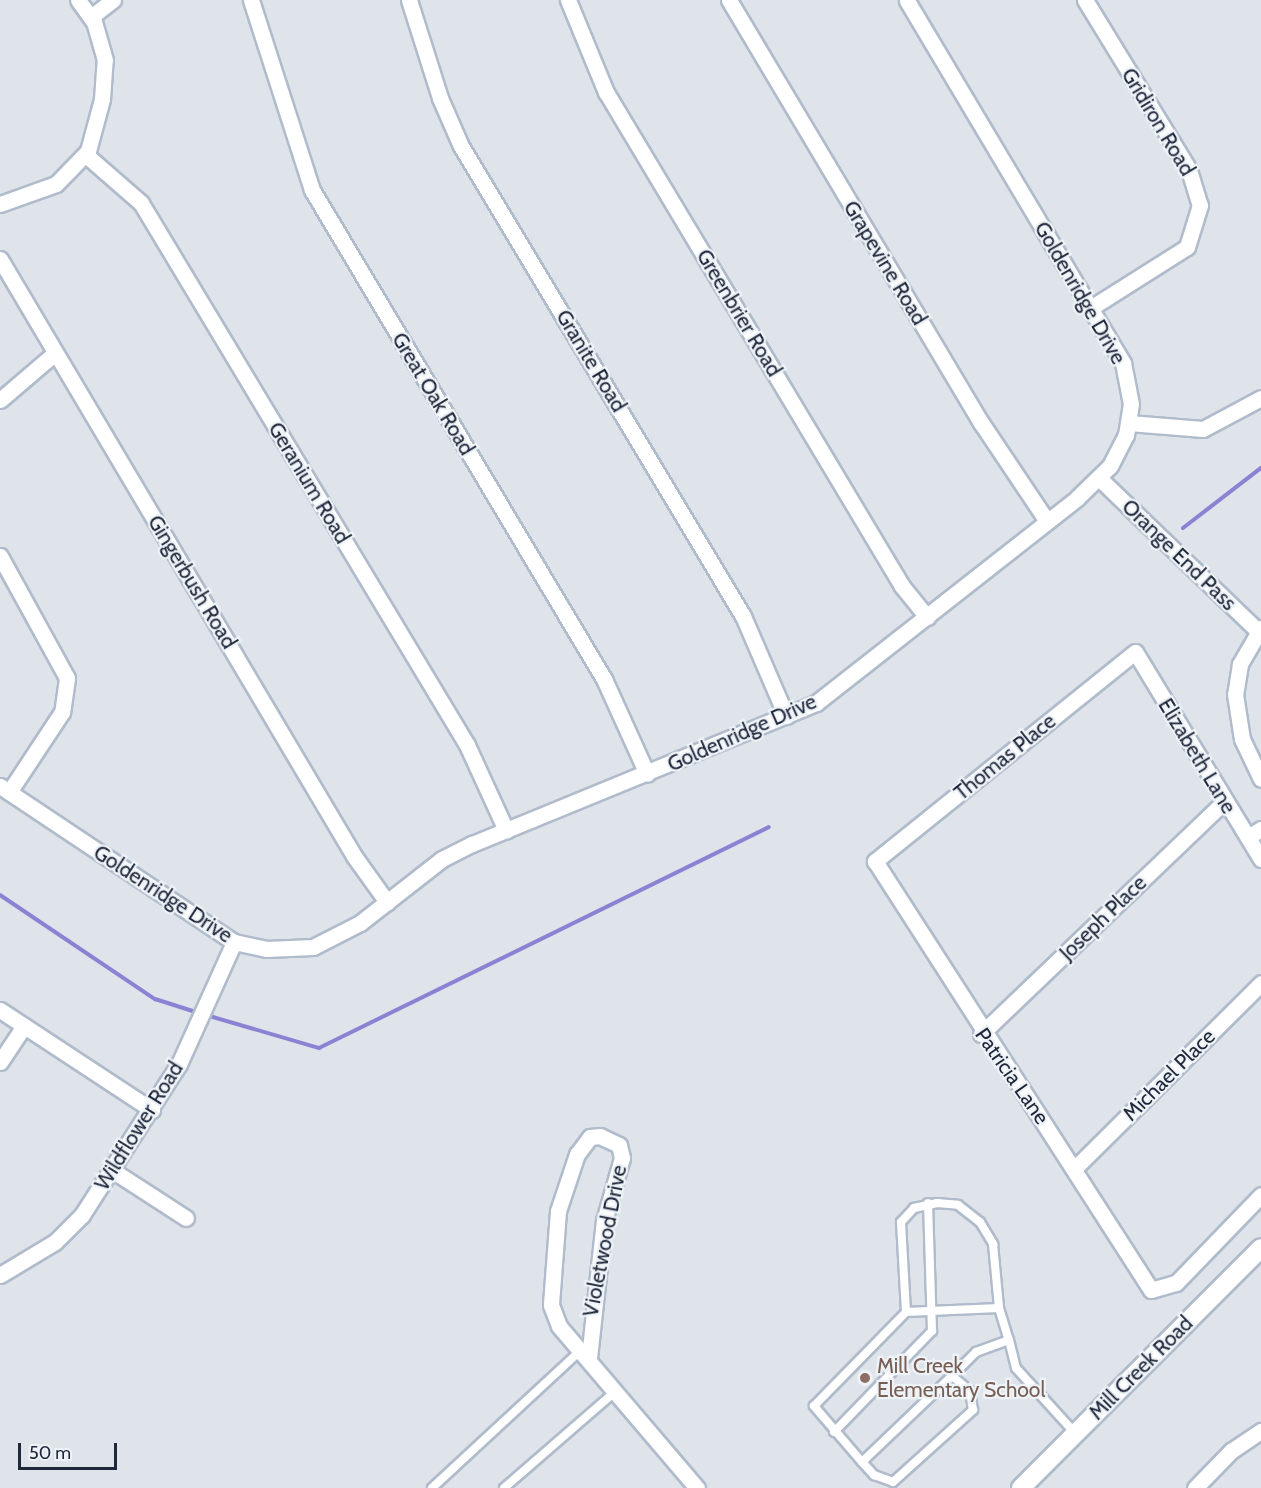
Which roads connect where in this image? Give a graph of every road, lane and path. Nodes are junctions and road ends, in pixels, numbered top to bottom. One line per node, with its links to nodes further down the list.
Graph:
1 (78, 0): 9 (street)
2 (112, 0): 9 (street)
3 (251, 0): 25 (street, Great Oak Road)
4 (409, 0): 24 (street, Granite Road)
5 (568, 0): 21 (street, Greenbrier Road)
6 (729, 0): 19 (street, Grapevine Road)
7 (907, 0): 13 (street, Goldenridge Drive)
8 (1084, 0): 13 (street, Gridiron Road)
9 (91, 17): 10 (street)
10 (86, 155): 11 (street); 29 (street, Geranium Road)
11 (0, 204)
12 (0, 259): 14 (street, Gingerbush Road)
13 (1092, 307): 17 (street, Goldenridge Drive)
14 (55, 353): 16 (street); 33 (street, Gingerbush Road)
15 (1261, 398): 17 (street)
16 (0, 400)
17 (1128, 423): 18 (street, Goldenridge Drive)
18 (1100, 478): 19 (street, Goldenridge Drive); 22 (street, Orange End Pass)
19 (1047, 521): 21 (street, Goldenridge Drive)
20 (0, 556): 27 (street)
21 (927, 617): 24 (street, Goldenridge Drive)
22 (1259, 630): 26 (street)
23 (1135, 652): 28 (street, Elizabeth Lane); 32 (street, Thomas Place)
24 (786, 716): 25 (street, Goldenridge Drive)
25 (647, 774): 29 (street, Goldenridge Drive)
26 (1261, 779)
27 (4, 789): 34 (street, Goldenridge Drive)
28 (1224, 802): 30 (street, Elizabeth Lane); 38 (street, Joseph Place)
29 (506, 830): 33 (street, Goldenridge Drive)
30 (1254, 833): 31 (street, Elizabeth Lane)
31 (1261, 859)
32 (875, 861): 38 (street, Patricia Lane)
33 (387, 902): 34 (street, Goldenridge Drive)
34 (234, 942): 40 (street, Wildflower Road)
35 (1261, 983): 41 (street, Michael Place)
36 (0, 1010): 37 (street)
37 (24, 1026): 39 (street); 40 (street)
38 (981, 1034): 41 (street, Patricia Lane)
39 (0, 1062)
40 (152, 1110): 42 (street, Wildflower Road)
41 (1076, 1167): 43 (street, Patricia Lane)
42 (112, 1170): 45 (street); 47 (street, Wildflower Road)
43 (1261, 1195)
44 (928, 1203): 48 (lane); 49 (lane); 50 (lane)
45 (186, 1218)
46 (1261, 1248): 57 (main road, Mill Creek Road)
47 (0, 1275)
48 (999, 1308): 49 (lane); 51 (lane)
49 (934, 1311): 50 (lane); 56 (lane)
50 (906, 1312): 56 (lane)
51 (1009, 1340): 53 (lane); 57 (lane)
52 (585, 1354): 52 (street, Violetwood Drive); 54 (street, Violetwood Drive); 59 (lane)
53 (952, 1376): 58 (lane); 58 (lane)
54 (616, 1391): 60 (lane); 61 (street, Violetwood Drive)
55 (1261, 1431): 63 (street)
56 (834, 1432): 58 (lane)
57 (1076, 1433): 62 (main road, Mill Creek Road)
58 (862, 1462)
59 (432, 1488)
60 (504, 1488)
61 (697, 1488)
62 (1021, 1488)
63 (1195, 1488)

